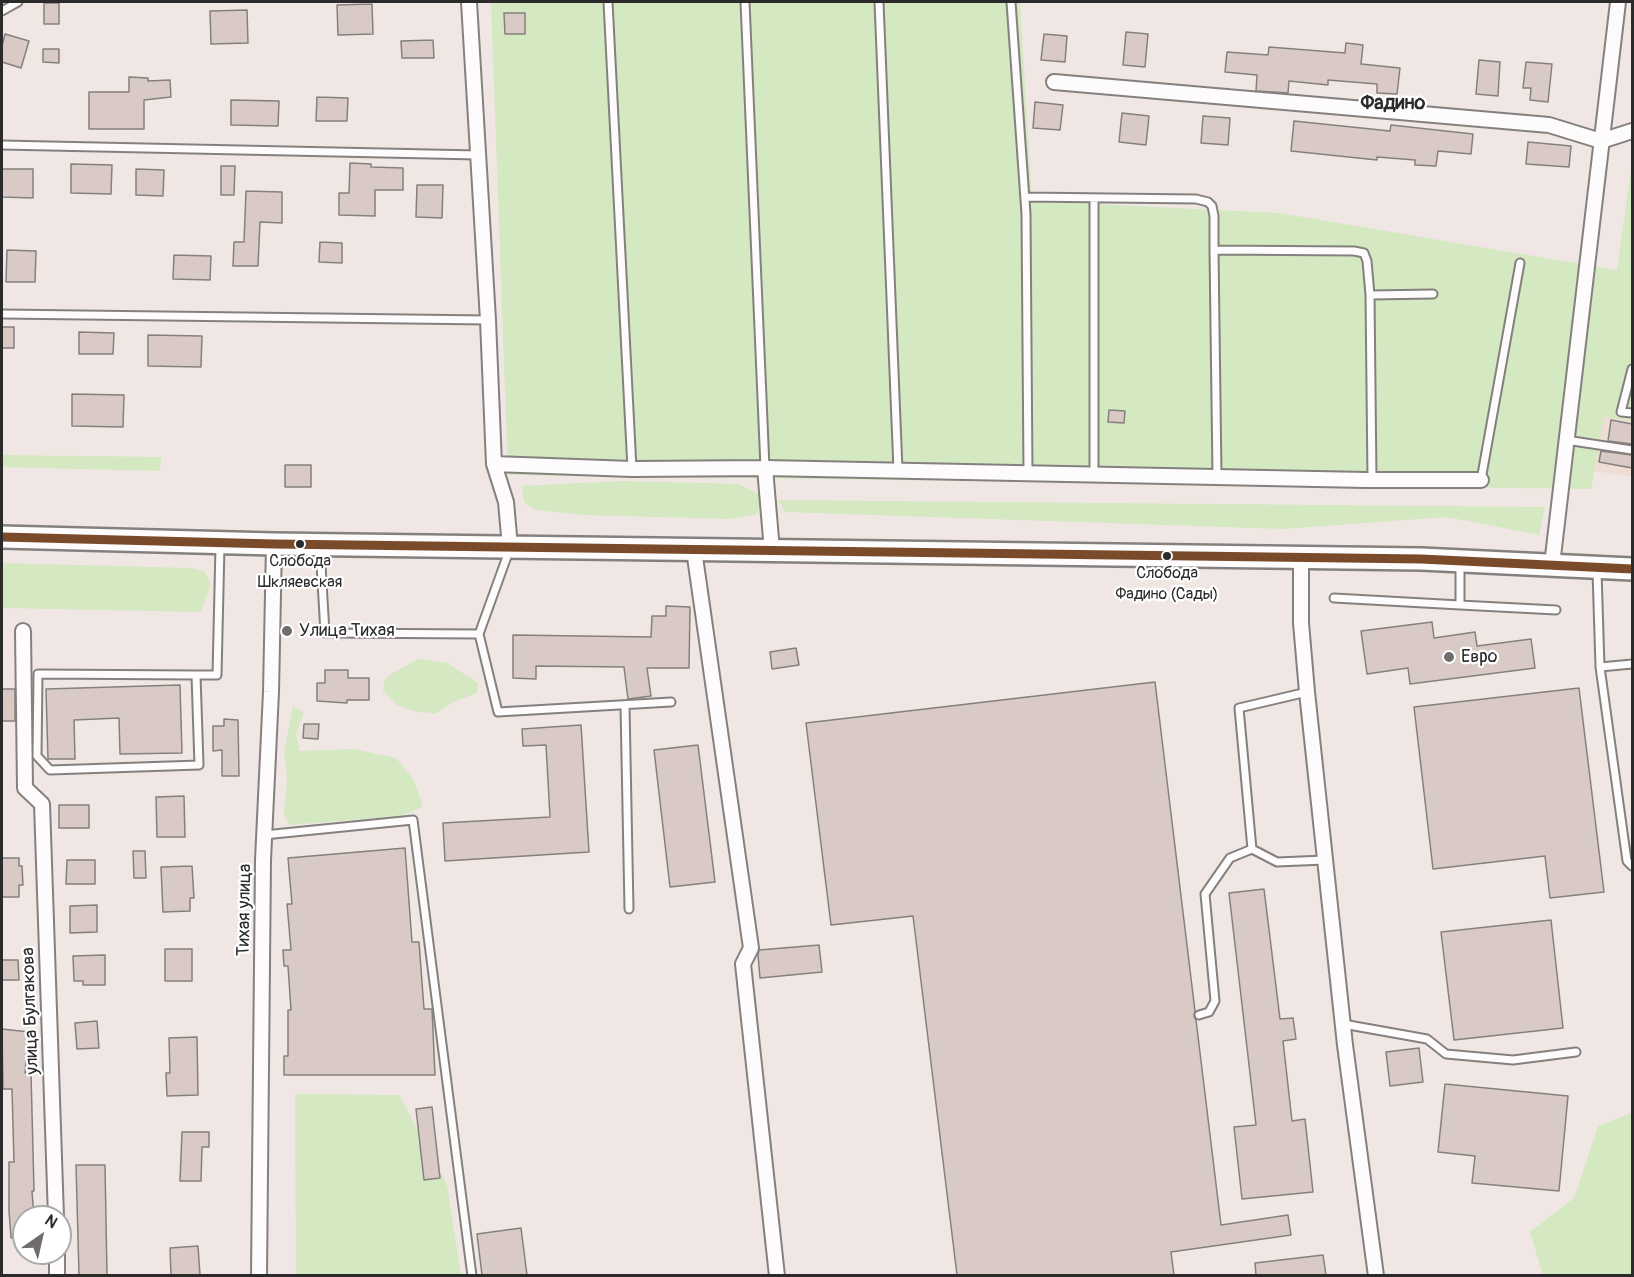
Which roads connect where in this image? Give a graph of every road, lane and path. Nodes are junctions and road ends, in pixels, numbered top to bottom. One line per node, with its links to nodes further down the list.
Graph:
1 (18, 2): 8 (lane)
2 (468, 2): 13 (street)
3 (608, 2): 28 (lane)
4 (745, 2): 27 (lane)
5 (879, 2): 29 (lane)
6 (1011, 2): 14 (lane)
7 (1618, 2): 11 (street)
8 (2, 11)
9 (1054, 82): 11 (street)
10 (1632, 130): 11 (street)
11 (1601, 141): 24 (street)
12 (2, 145): 13 (lane)
13 (478, 155): 21 (street)
14 (1025, 197): 15 (lane); 30 (lane)
15 (1094, 199): 16 (lane); 31 (lane)
16 (1214, 250): 19 (lane); 32 (lane)
17 (1520, 263): 34 (lane)
18 (1433, 294): 19 (lane)
19 (1370, 295): 33 (lane)
20 (2, 314): 21 (lane)
21 (488, 320): 26 (street)
22 (1632, 369): 23 (lane)
23 (1632, 413)
24 (1566, 440): 25 (lane); 44 (street)
25 (1632, 450)
26 (494, 464): 28 (street); 39 (street)
27 (765, 468): 28 (street); 29 (street); 41 (street)
28 (632, 469)
29 (898, 470): 30 (street)
30 (1028, 473): 31 (street)
31 (1094, 473): 32 (street)
32 (1217, 476): 33 (street)
33 (1372, 480): 34 (street)
34 (1481, 480)
35 (2, 537): 36 (main road)
36 (220, 543): 37 (main road); 54 (lane)
37 (274, 544): 38 (main road); 58 (street, Тихая улица)
38 (320, 545): 39 (main road); 51 (lane)
39 (510, 547): 40 (main road); 51 (lane)
40 (694, 550): 41 (main road); 69 (street)
41 (772, 551): 42 (main road)
42 (1301, 557): 43 (main road); 55 (street)
43 (1460, 561): 44 (main road); 48 (lane)
44 (1552, 565): 45 (main road)
45 (1597, 568): 46 (main road); 53 (lane)
46 (1632, 569)
47 (1334, 598): 48 (lane)
48 (1460, 605): 49 (lane)
49 (1556, 610)
50 (23, 632): 66 (street, улица Булгакова)
51 (479, 634): 57 (lane)
52 (1632, 664): 53 (lane)
53 (1599, 667): 61 (lane)
54 (196, 675): 54 (lane)
55 (1307, 692): 59 (lane); 60 (street)
56 (671, 702): 57 (lane)
57 (625, 706): 62 (lane)
58 (264, 835): 67 (street, Тихая улица); 68 (lane)
59 (1252, 849): 60 (lane); 63 (lane)
60 (1325, 860): 64 (street)
61 (1632, 866)
62 (629, 909)
63 (1199, 1015)
64 (1342, 1024): 65 (lane); 70 (street)
65 (1576, 1052)
66 (56, 1205)
67 (259, 1275)
68 (472, 1275)
69 (777, 1275)
70 (1376, 1275)

